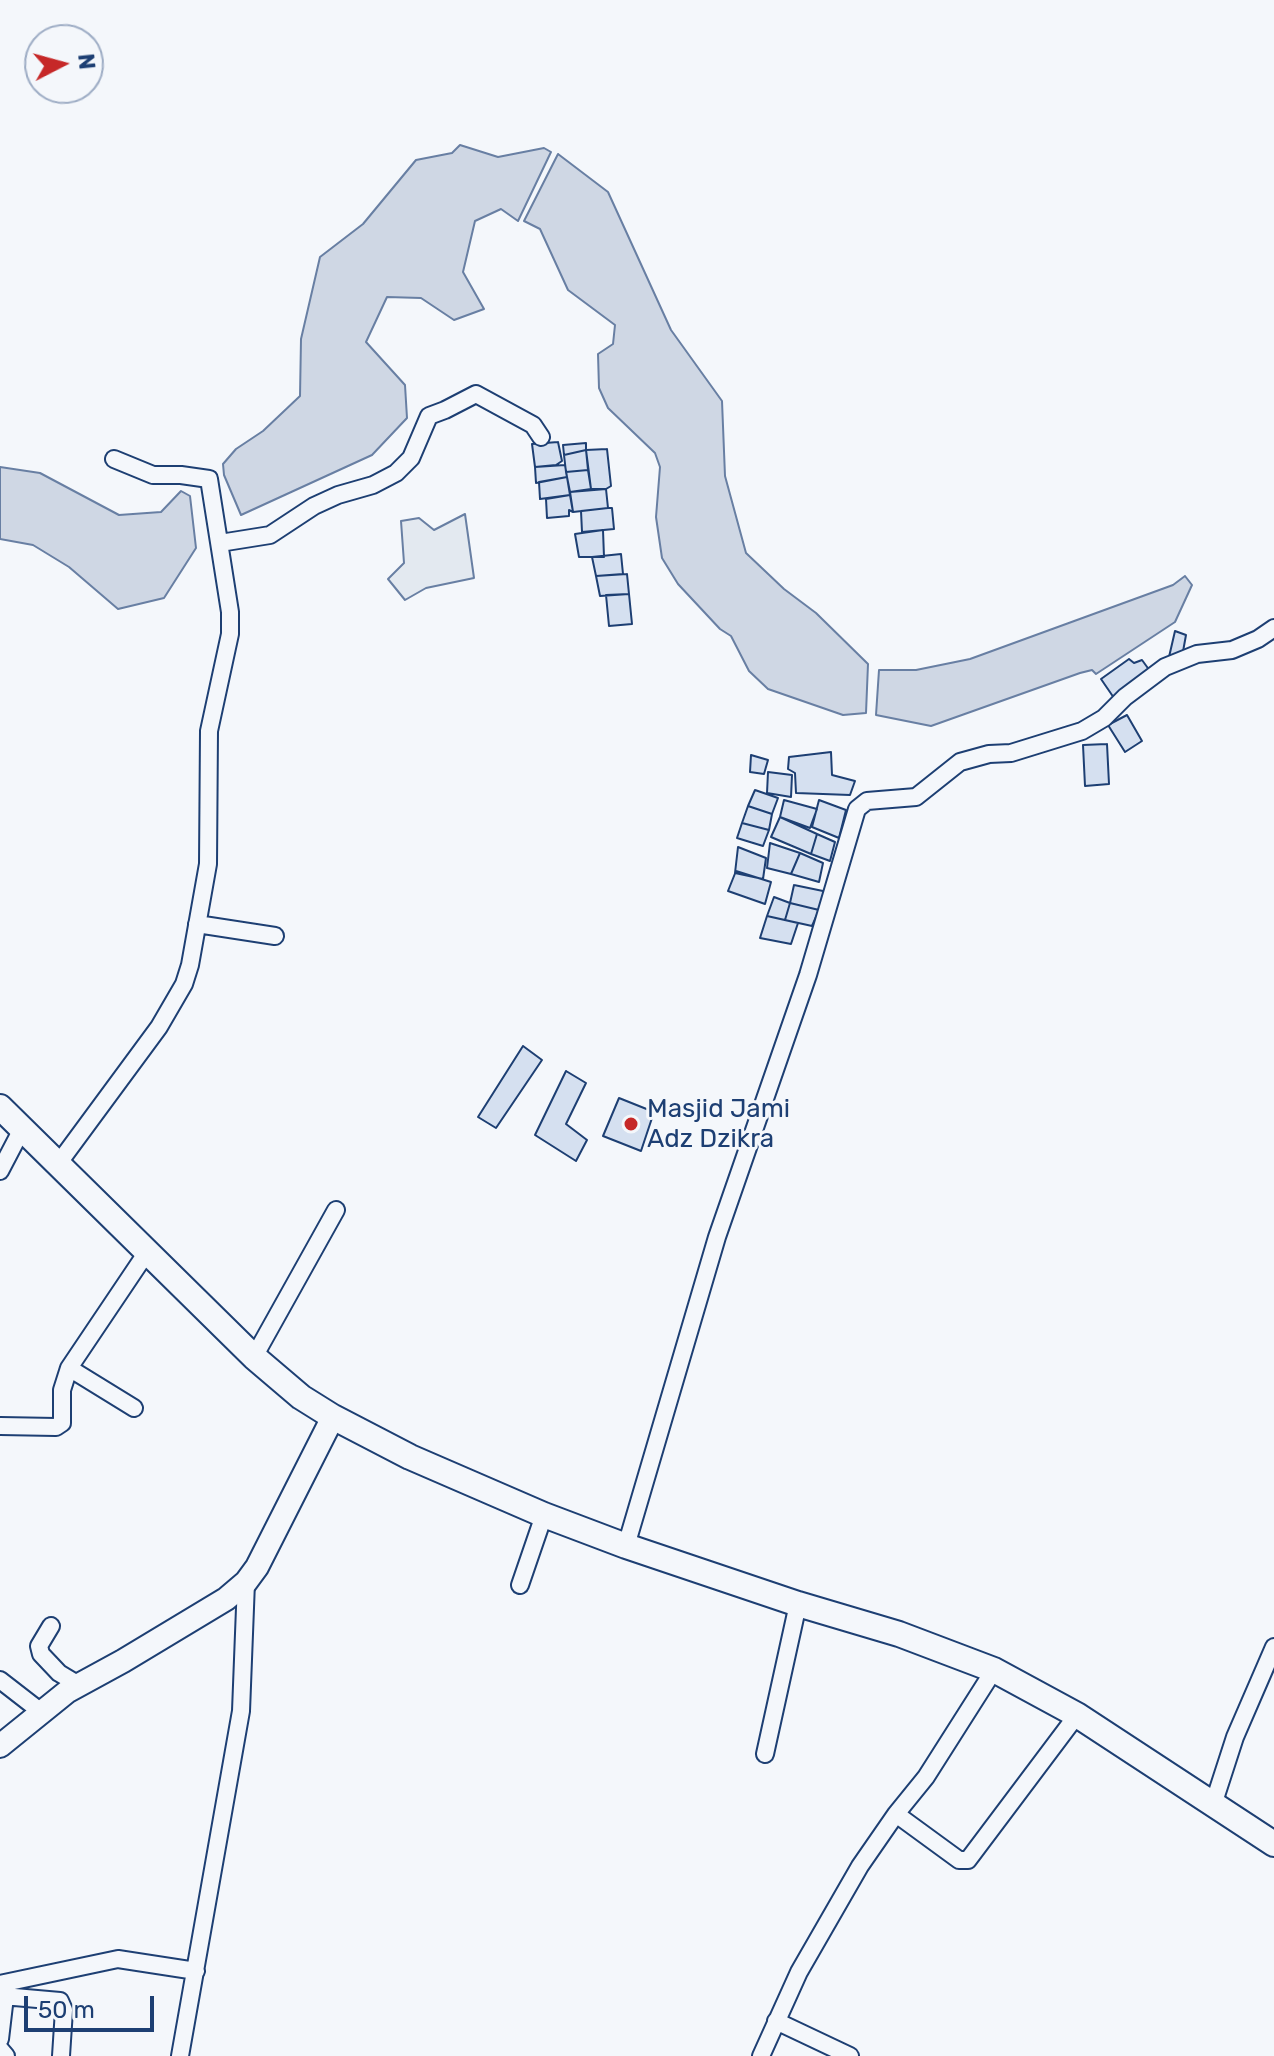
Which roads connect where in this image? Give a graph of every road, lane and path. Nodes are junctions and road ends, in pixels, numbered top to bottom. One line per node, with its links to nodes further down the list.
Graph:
1 (541, 437): 3 (street)
2 (114, 459): 3 (street)
3 (219, 536): 5 (street)
4 (1274, 628): 19 (street)
5 (197, 924): 6 (street); 9 (street)
6 (275, 936)
7 (0, 1107): 8 (main road)
8 (22, 1129): 9 (main road); 10 (street)
9 (58, 1164): 12 (main road)
10 (0, 1171)
11 (336, 1210): 13 (street)
12 (147, 1252): 13 (main road); 14 (street)
13 (254, 1357): 16 (main road)
14 (69, 1368): 15 (street); 17 (street)
15 (134, 1408)
16 (333, 1417): 18 (main road); 20 (street)
17 (0, 1426)
18 (544, 1515): 19 (main road); 21 (street)
19 (626, 1546): 22 (main road)
20 (246, 1582): 27 (street); 35 (street)
21 (520, 1585)
22 (798, 1604): 25 (main road); 31 (street)
23 (51, 1626): 27 (street)
24 (1274, 1647): 32 (street)
25 (994, 1670): 29 (main road); 33 (street)
26 (0, 1680): 28 (street)
27 (79, 1685): 28 (street)
28 (40, 1711): 30 (street)
29 (1077, 1715): 32 (main road); 33 (street)
30 (0, 1746)
31 (765, 1754)
32 (1213, 1805): 34 (main road)
33 (896, 1814): 37 (street)
34 (1274, 1844)
35 (196, 1971): 36 (street); 42 (street)
36 (1, 1988): 38 (street); 41 (street)
37 (776, 2021): 43 (street); 44 (street)
38 (0, 2039)
39 (0, 2049): 40 (street)
40 (6, 2056)
41 (61, 2056)
42 (180, 2056)
43 (761, 2056)
44 (850, 2056)

